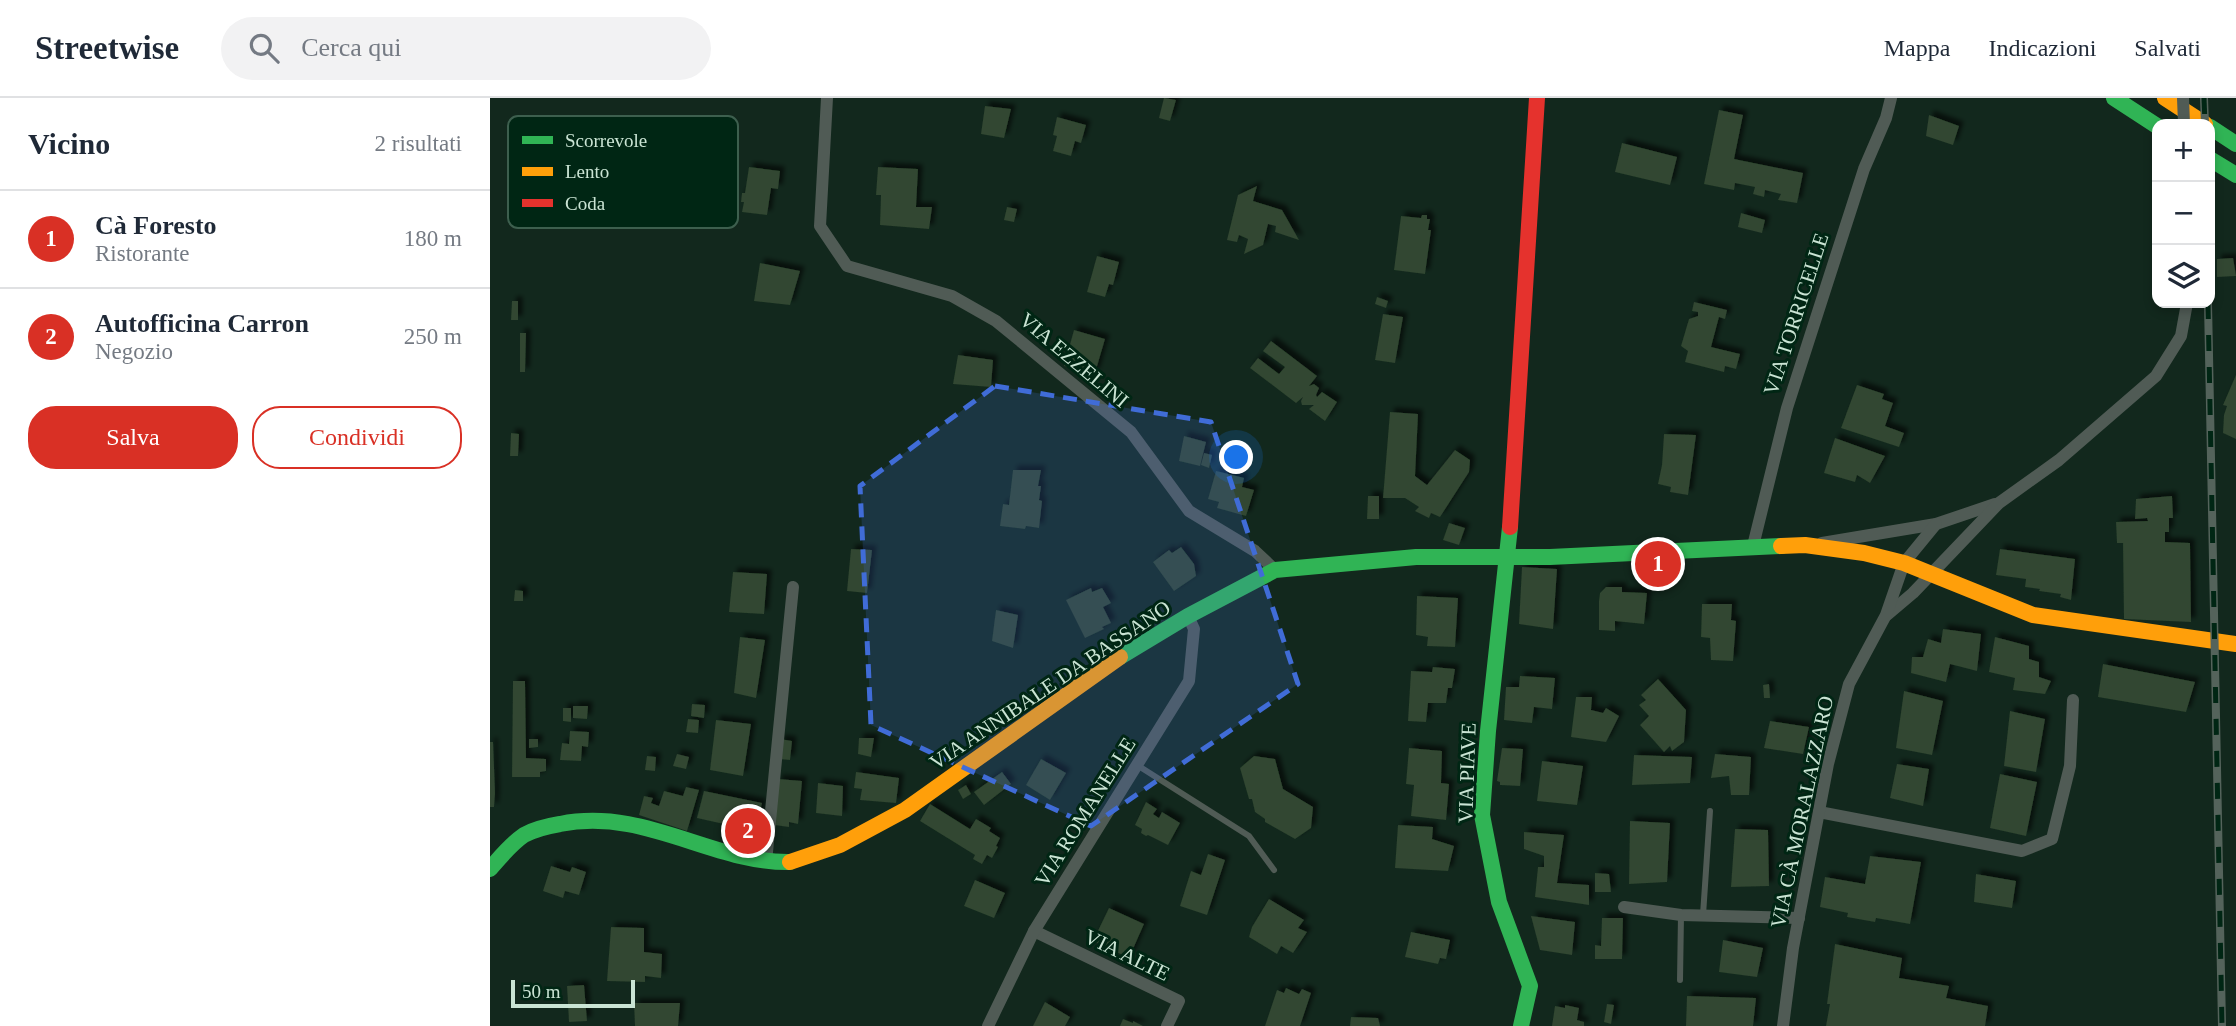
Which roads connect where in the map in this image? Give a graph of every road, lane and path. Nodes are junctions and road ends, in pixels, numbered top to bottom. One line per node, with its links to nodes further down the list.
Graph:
1 (827, 98): 21 (street, VIA EZZELINI)
2 (1535, 98): 19 (main road)
3 (1891, 98): 18 (street, VIA TORRICELLE)
4 (2114, 98): 9 (main road)
5 (2165, 98): 8 (main road)
6 (2183, 98): 7 (street, bridge)
7 (2184, 119)
8 (2197, 119)
9 (2152, 124)
10 (2215, 130): 11 (main road)
11 (2236, 144)
12 (2215, 162): 13 (main road)
13 (2236, 175)
14 (2186, 308): 15 (street)
15 (1998, 503): 16 (street); 22 (street, VIA CÀ MORALAZZARO)
16 (1936, 524): 17 (street); 20 (street)
17 (1805, 545): 18 (main road, VIA ANNIBALE DA BASSANO); 20 (main road, VIA ANNIBALE DA BASSANO)
18 (1753, 546): 19 (main road, VIA ANNIBALE DA BASSANO)
19 (1508, 557): 21 (main road, VIA ANNIBALE DA BASSANO); 42 (main road, VIA PIAVE)
20 (1904, 563): 22 (main road, VIA ANNIBALE DA BASSANO); 24 (street, VIA CÀ MORALAZZARO)
21 (1275, 570): 25 (main road, VIA ANNIBALE DA BASSANO)
22 (1931, 573): 24 (street, VIA CÀ MORALAZZARO); 26 (main road, VIA ANNIBALE DA BASSANO)
23 (793, 587): 31 (street)
24 (1886, 615): 30 (street, VIA CÀ MORALAZZARO)
25 (1188, 616): 28 (street, VIA ROMANELLE); 31 (main road, VIA ANNIBALE DA BASSANO)
26 (2236, 644)
27 (2073, 700): 30 (street)
28 (1137, 765): 33 (lane); 38 (street, VIA ROMANELLE)
29 (1710, 811): 36 (lane)
30 (1819, 812): 37 (street, VIA CÀ MORALAZZARO)
31 (766, 862): 32 (main road, VIA ANNIBALE DA BASSANO)
32 (490, 869)
33 (1274, 870)
34 (1624, 907): 35 (street)
35 (1681, 915): 36 (street); 39 (lane)
36 (1703, 915): 37 (street)
37 (1799, 918): 43 (street, VIA CÀ MORALAZZARO)
38 (1034, 931): 40 (street, VIA ROMANELLE); 41 (street, VIA ALTE)
39 (1680, 980)
40 (988, 1026)
41 (1167, 1026)
42 (1521, 1026)
43 (1783, 1026)

